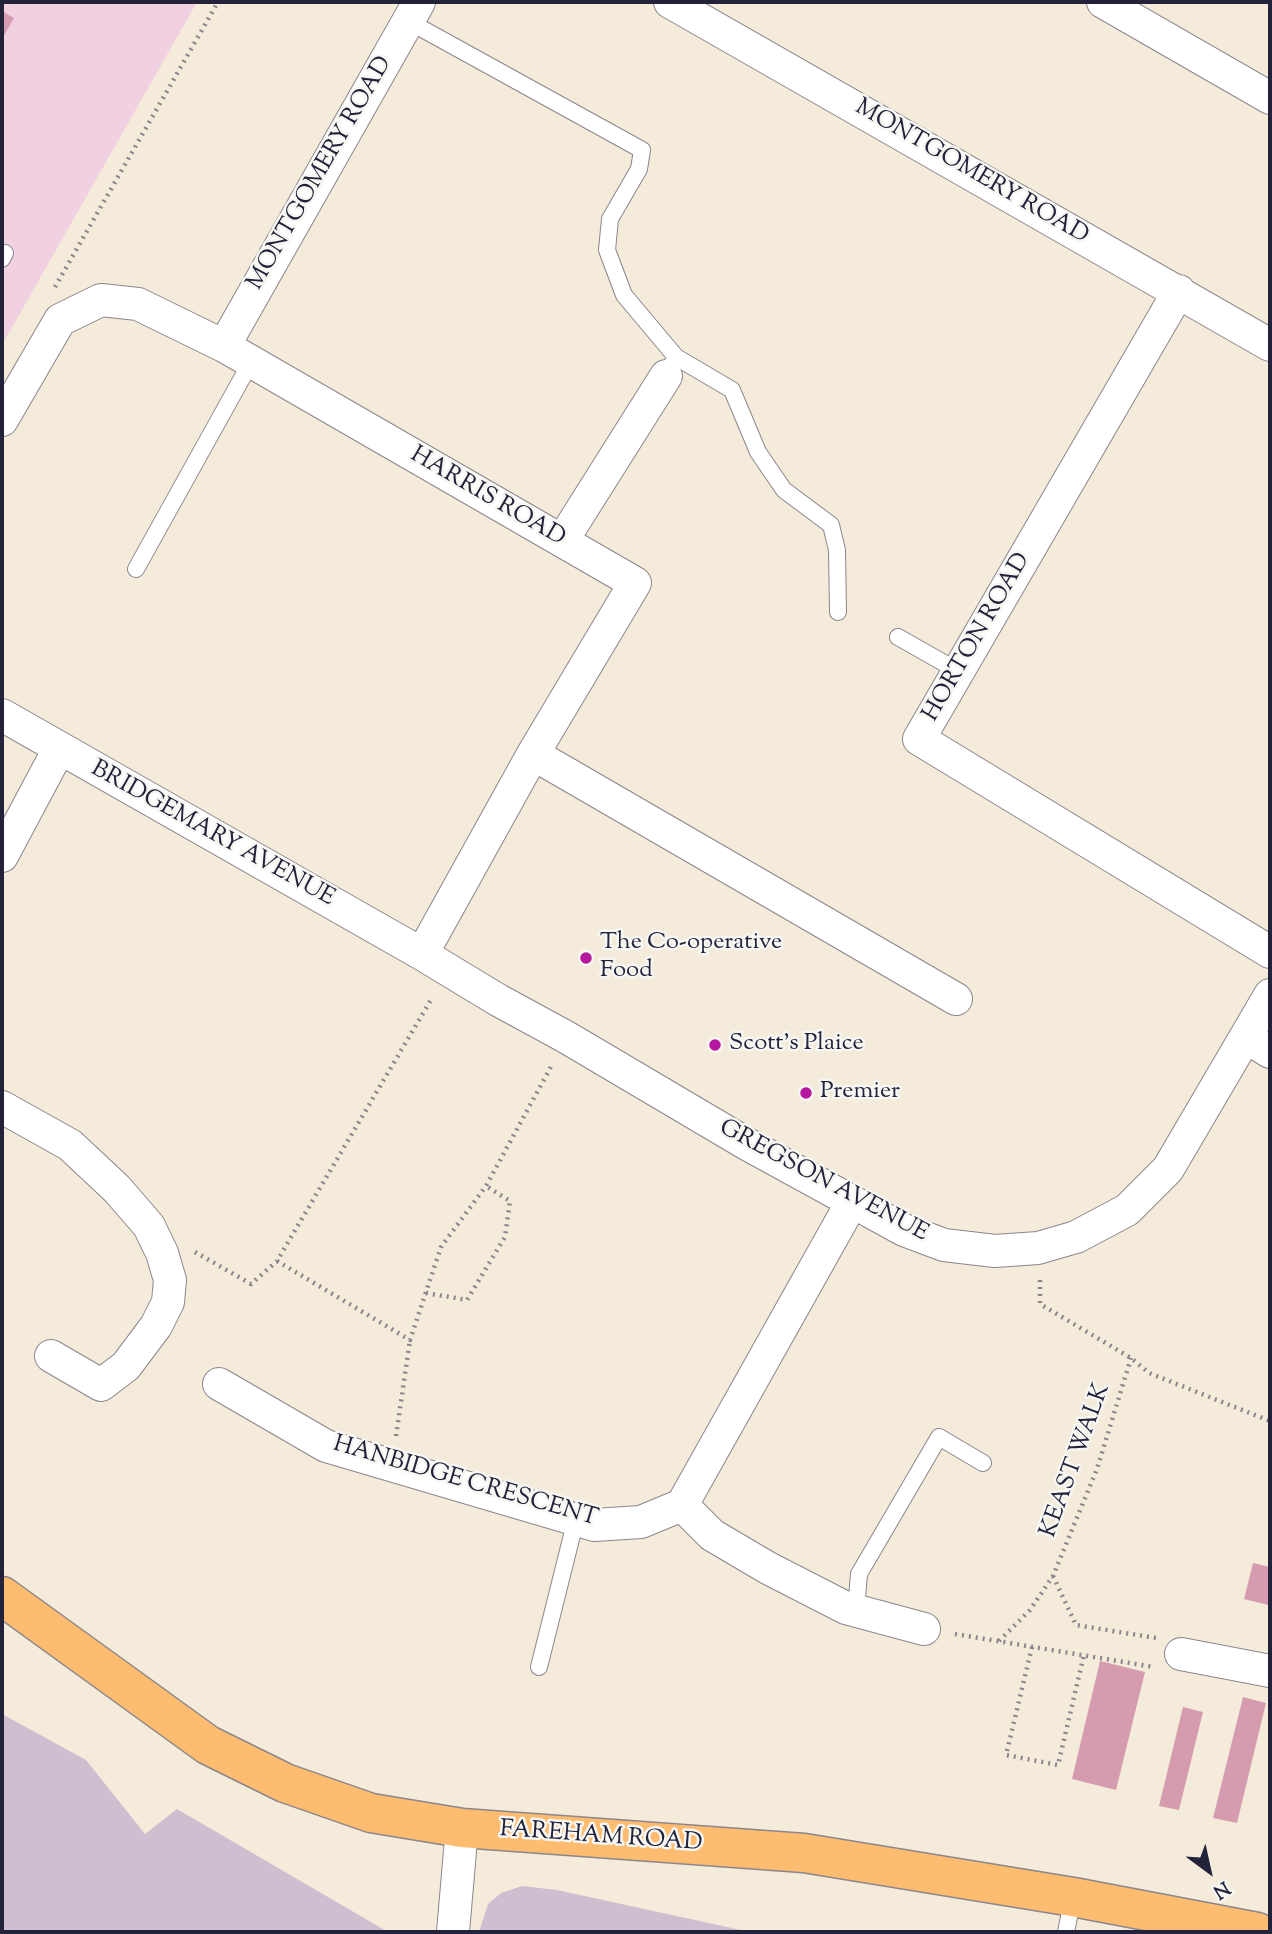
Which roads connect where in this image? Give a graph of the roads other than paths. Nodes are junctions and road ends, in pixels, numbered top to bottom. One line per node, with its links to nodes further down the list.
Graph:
1 (670, 2): 5 (street, MONTGOMERY ROAD)
2 (1104, 2): 4 (street)
3 (413, 11): 7 (street, MONTGOMERY ROAD); 9 (lane)
4 (1270, 97)
5 (1179, 291): 6 (street, MONTGOMERY ROAD); 15 (street, HORTON ROAD)
6 (1270, 345)
7 (224, 346): 8 (street, HARRIS ROAD); 10 (street, HARRIS ROAD)
8 (251, 362): 11 (street, HARRIS ROAD); 12 (lane)
9 (671, 366): 11 (street); 13 (lane)
10 (4, 407)
11 (562, 541): 18 (street, HARRIS ROAD)
12 (136, 569)
13 (838, 612)
14 (898, 637): 15 (lane)
15 (958, 671): 20 (street, HORTON ROAD)
16 (2, 715): 17 (street, BRIDGEMARY AVENUE)
17 (59, 749): 19 (street); 21 (street, BRIDGEMARY AVENUE)
18 (533, 754): 21 (street, HARRIS ROAD); 23 (street)
19 (2, 856)
20 (1270, 952)
21 (435, 962): 26 (street, GREGSON AVENUE)
22 (1270, 995): 24 (street, GREGSON AVENUE)
23 (956, 999)
24 (1258, 1044): 26 (street, GREGSON AVENUE)
25 (6, 1118): 27 (street)
26 (852, 1202): 30 (street)
27 (51, 1356)
28 (219, 1384): 31 (street, HANBIDGE CRESCENT)
29 (983, 1463): 33 (lane)
30 (682, 1505): 31 (street, HANBIDGE CRESCENT); 33 (street)
31 (576, 1519): 36 (lane)
32 (2, 1596): 38 (main road, FAREHAM ROAD)
33 (856, 1610): 34 (street)
34 (924, 1629)
35 (1181, 1654): 37 (street)
36 (539, 1667)
37 (1270, 1671)
38 (463, 1828): 39 (main road, FAREHAM ROAD); 40 (street)
39 (1070, 1915): 41 (main road, FAREHAM ROAD)
40 (453, 1932)
41 (1257, 1932)

